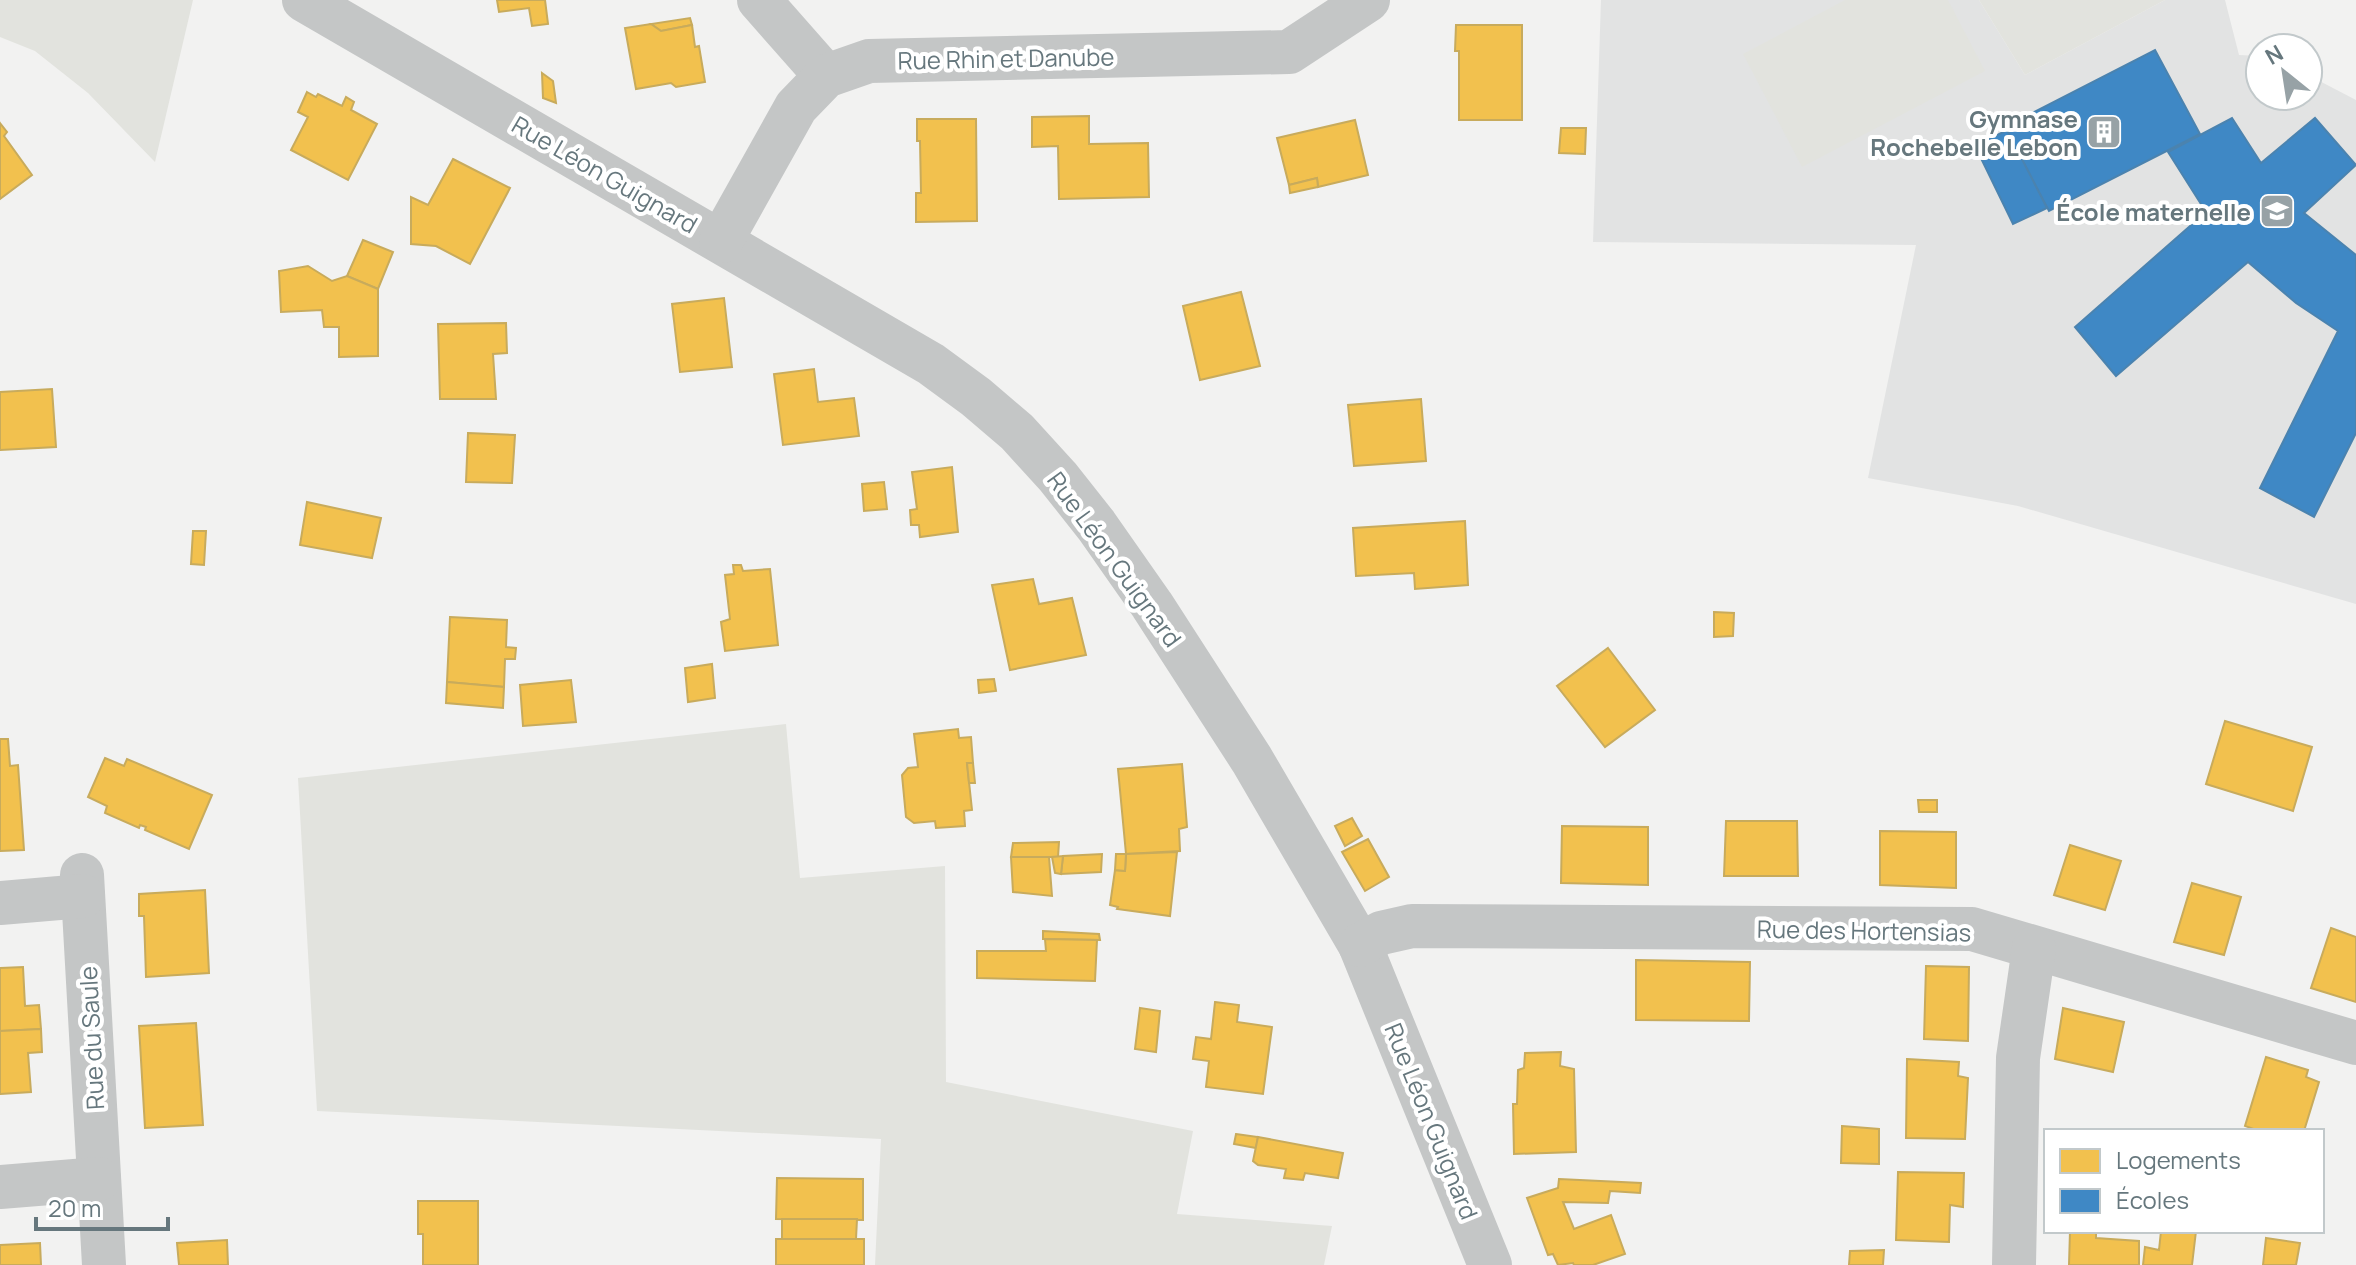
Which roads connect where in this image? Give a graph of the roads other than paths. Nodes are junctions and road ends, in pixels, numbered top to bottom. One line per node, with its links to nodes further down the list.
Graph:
1 (304, 0): 5 (street, Rue Léon Guignard)
2 (759, 0): 4 (street)
3 (1368, 0): 4 (street, Rue Rhin et Danube)
4 (826, 76): 5 (street, Rue Rhin et Danube)
5 (721, 241): 7 (street, Rue Léon Guignard)
6 (0, 903): 10 (street, Rue du Saule)
7 (1360, 945): 8 (street, Rue des Hortensias); 13 (street, Rue Léon Guignard)
8 (2034, 948): 9 (street, Rue des Hortensias); 14 (street)
9 (2356, 1043)
10 (99, 1179): 11 (street); 12 (street, Rue du Saule)
11 (0, 1187)
12 (104, 1265)
13 (1490, 1265)
14 (2014, 1265)

